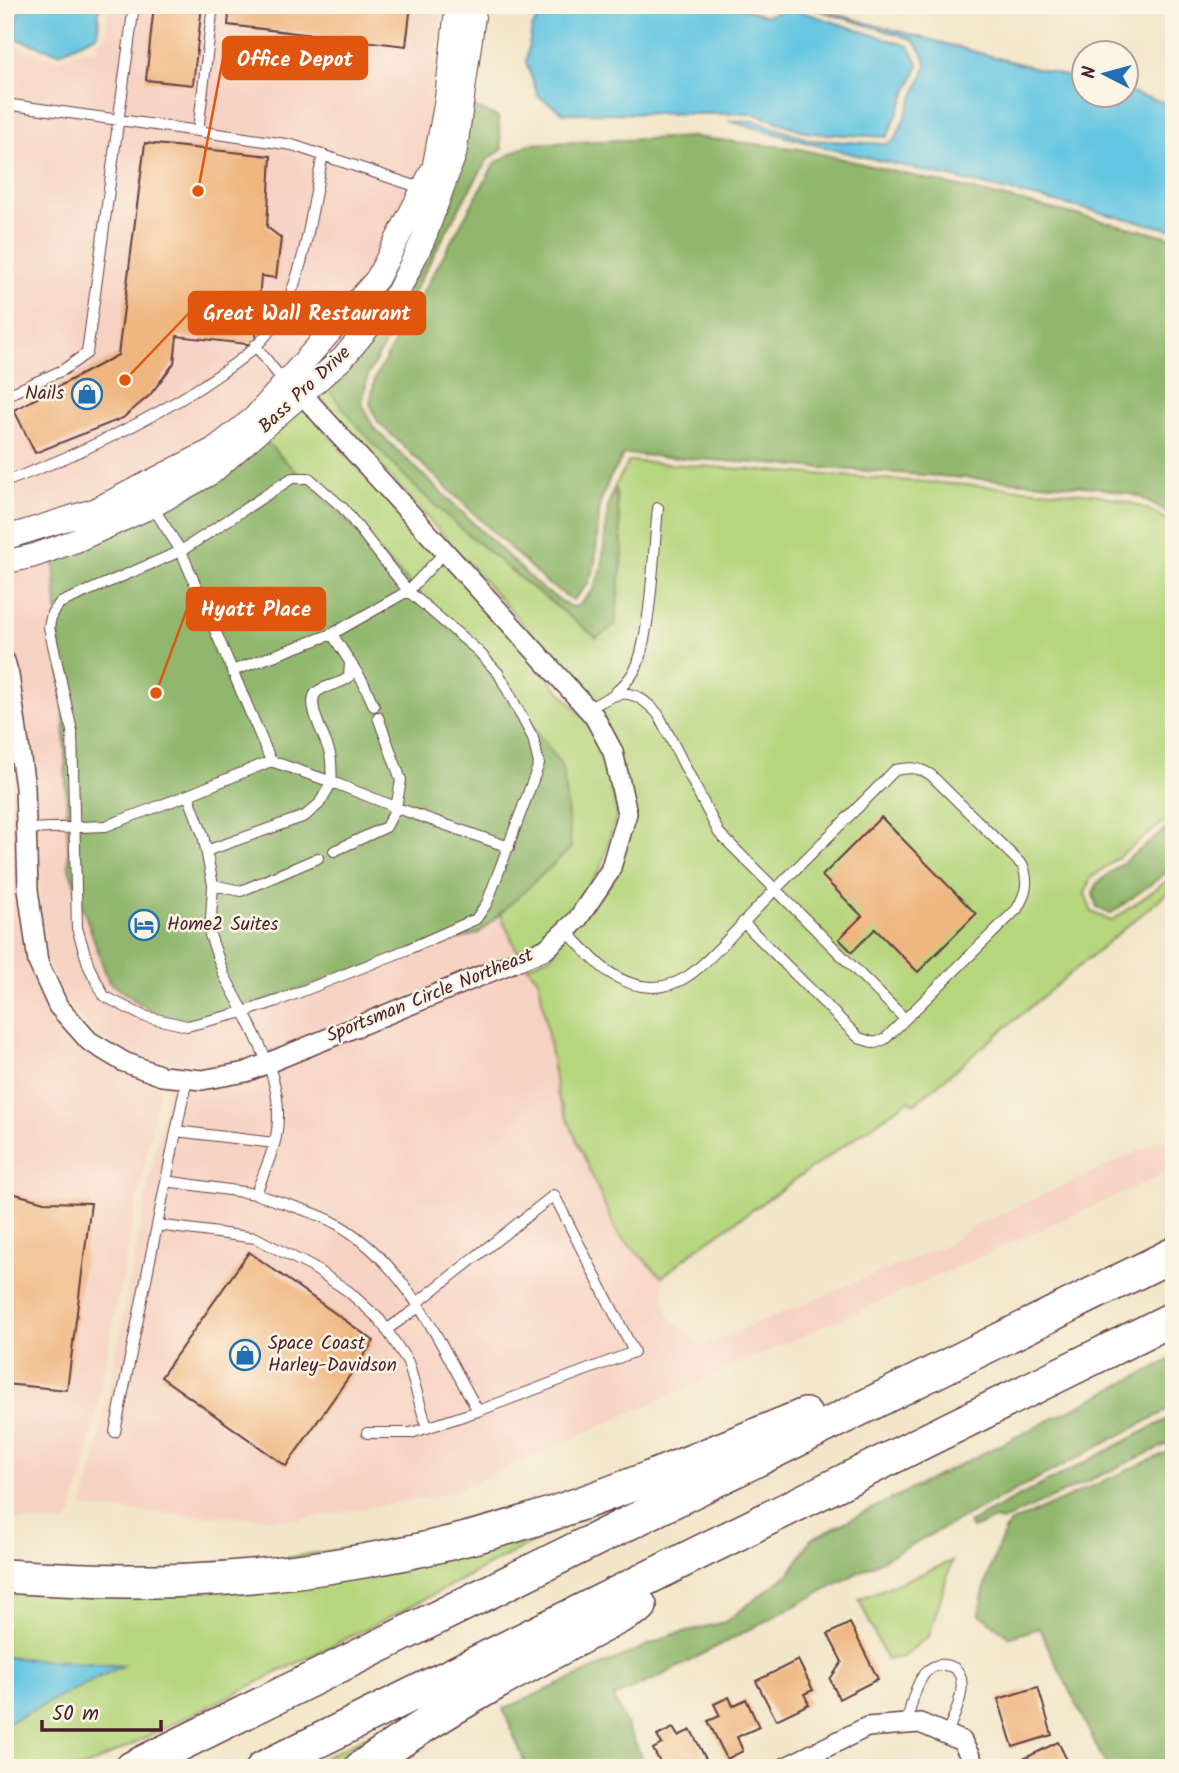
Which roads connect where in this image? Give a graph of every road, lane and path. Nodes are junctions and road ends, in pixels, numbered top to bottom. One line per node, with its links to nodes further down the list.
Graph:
1 (134, 5): 6 (lane)
2 (213, 5): 7 (lane)
3 (457, 5): 9 (street, Bass Pro Drive)
4 (475, 5): 9 (street, Bass Pro Drive)
5 (5, 104): 6 (lane)
6 (119, 121): 7 (lane); 12 (lane)
7 (198, 131): 8 (lane)
8 (323, 155): 9 (lane); 10 (lane)
9 (432, 191): 11 (street, Bass Pro Drive)
10 (255, 345): 11 (lane); 13 (lane)
11 (293, 388): 14 (street, Bass Pro Drive); 16 (street, Bass Pro Drive); 18 (street, Sportsman Circle Northeast)
12 (5, 396)
13 (5, 482)
14 (152, 506): 17 (lane); 19 (street, Bass Pro Drive)
15 (658, 508): 25 (lane)
16 (5, 538)
17 (181, 551): 20 (lane); 24 (lane); 33 (lane)
18 (446, 551): 20 (lane); 27 (street, Sportsman Circle Northeast)
19 (5, 562)
20 (408, 591): 21 (lane); 35 (lane)
21 (332, 634): 23 (lane); 24 (lane)
22 (5, 661): 34 (street, Sportsman Circle Northeast)
23 (350, 662): 26 (lane); 30 (lane)
24 (232, 671): 29 (lane)
25 (615, 693): 27 (lane); 40 (lane)
26 (374, 706)
27 (588, 709): 42 (street, Sportsman Circle Northeast)
28 (379, 717): 32 (lane)
29 (271, 761): 30 (lane); 31 (lane)
30 (332, 782): 32 (lane); 36 (lane)
31 (188, 795): 33 (lane); 36 (lane)
32 (396, 808): 35 (lane); 37 (lane)
33 (77, 828): 34 (lane); 43 (lane)
34 (26, 829): 46 (street, Sportsman Circle Northeast)
35 (509, 847): 43 (lane)
36 (206, 851): 39 (lane)
37 (334, 851)
38 (318, 858): 39 (lane)
39 (213, 885): 43 (lane)
40 (775, 890): 41 (lane); 44 (lane); 44 (lane)
41 (743, 922): 42 (lane); 44 (lane)
42 (566, 930): 45 (street, Sportsman Circle Northeast)
43 (244, 1013): 45 (lane)
44 (905, 1019)
45 (268, 1062): 46 (street, Sportsman Circle Northeast); 48 (lane)
46 (187, 1078): 47 (lane)
47 (176, 1131): 48 (lane); 49 (lane)
48 (274, 1143): 50 (lane)
49 (166, 1181): 50 (lane); 51 (lane)
50 (256, 1194): 53 (lane)
51 (157, 1225): 55 (lane); 59 (lane)
52 (1174, 1254): 56 (highway)
53 (418, 1305): 55 (lane); 57 (lane); 57 (lane)
54 (1174, 1318): 61 (highway)
55 (386, 1330): 58 (lane)
56 (931, 1374): 62 (highway); 65 (highway)
57 (478, 1411): 58 (lane)
58 (427, 1428): 60 (lane)
59 (115, 1432)
60 (367, 1433)
61 (880, 1464): 66 (highway); 67 (highway)
62 (5, 1576)
63 (906, 1724): 64 (street); 64 (lane); 68 (street)
64 (946, 1734): 69 (street)
65 (132, 1768)
66 (263, 1768)
67 (361, 1768)
68 (784, 1768)
69 (976, 1768)

